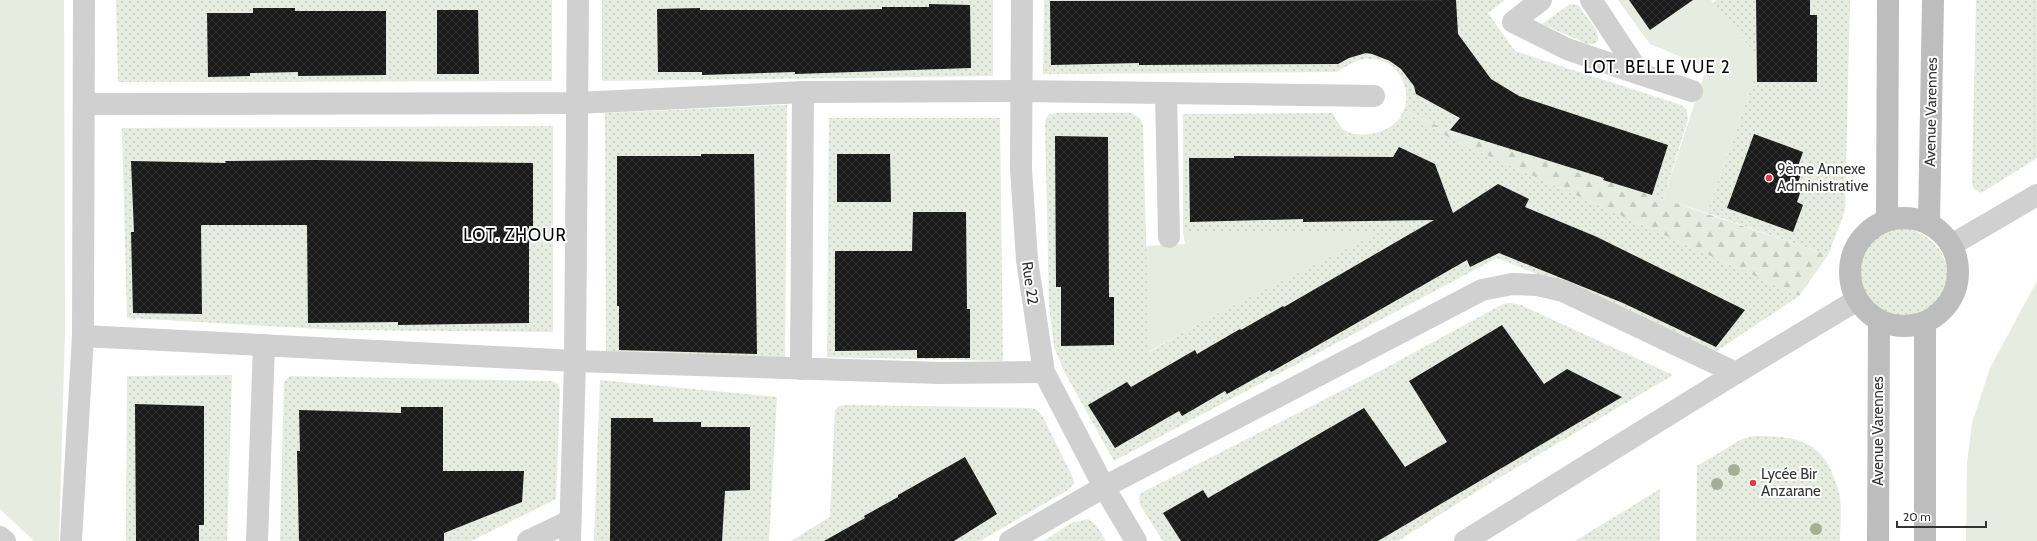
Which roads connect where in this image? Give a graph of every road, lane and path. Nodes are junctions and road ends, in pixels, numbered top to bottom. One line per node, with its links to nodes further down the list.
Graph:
1 (84, 0): 15 (street)
2 (578, 0): 14 (street)
3 (1022, 0): 9 (street, Rue 22)
4 (1541, 0): 8 (street)
5 (1591, 0): 8 (street)
6 (1888, 0): 17 (main road)
7 (1933, 0): 18 (main road, Avenue Varennes)
8 (1640, 74): 10 (street)
9 (1021, 90): 11 (street); 12 (street); 28 (street, Rue 22)
10 (1692, 91)
11 (803, 92): 14 (street); 27 (street)
12 (1166, 92): 13 (street); 19 (street)
13 (1374, 96)
14 (577, 103): 15 (street); 26 (street)
15 (84, 104): 24 (street)
16 (2037, 195): 20 (street)
17 (1887, 220): 18 (main road); 21 (main road)
18 (1929, 223): 20 (main road)
19 (1169, 237)
20 (1953, 244): 23 (main road)
21 (1857, 300): 22 (main road); 29 (street)
22 (1879, 321): 23 (main road); 40 (main road, Avenue Varennes)
23 (1925, 323): 41 (main road)
24 (83, 336): 25 (street); 35 (street)
25 (264, 345): 26 (street); 33 (street)
26 (575, 361): 27 (street); 31 (street)
27 (801, 369): 28 (street)
28 (1044, 372): 30 (street, Rue 22)
29 (1736, 373): 30 (street); 39 (street)
30 (1104, 487): 37 (street); 38 (street, Rue 22)
31 (570, 531): 36 (street)
32 (0, 536): 34 (street)
33 (257, 540)
34 (5, 541)
35 (71, 541)
36 (528, 541)
37 (1010, 541)
38 (1136, 541)
39 (1465, 541)
40 (1878, 541)
41 (1924, 541)

